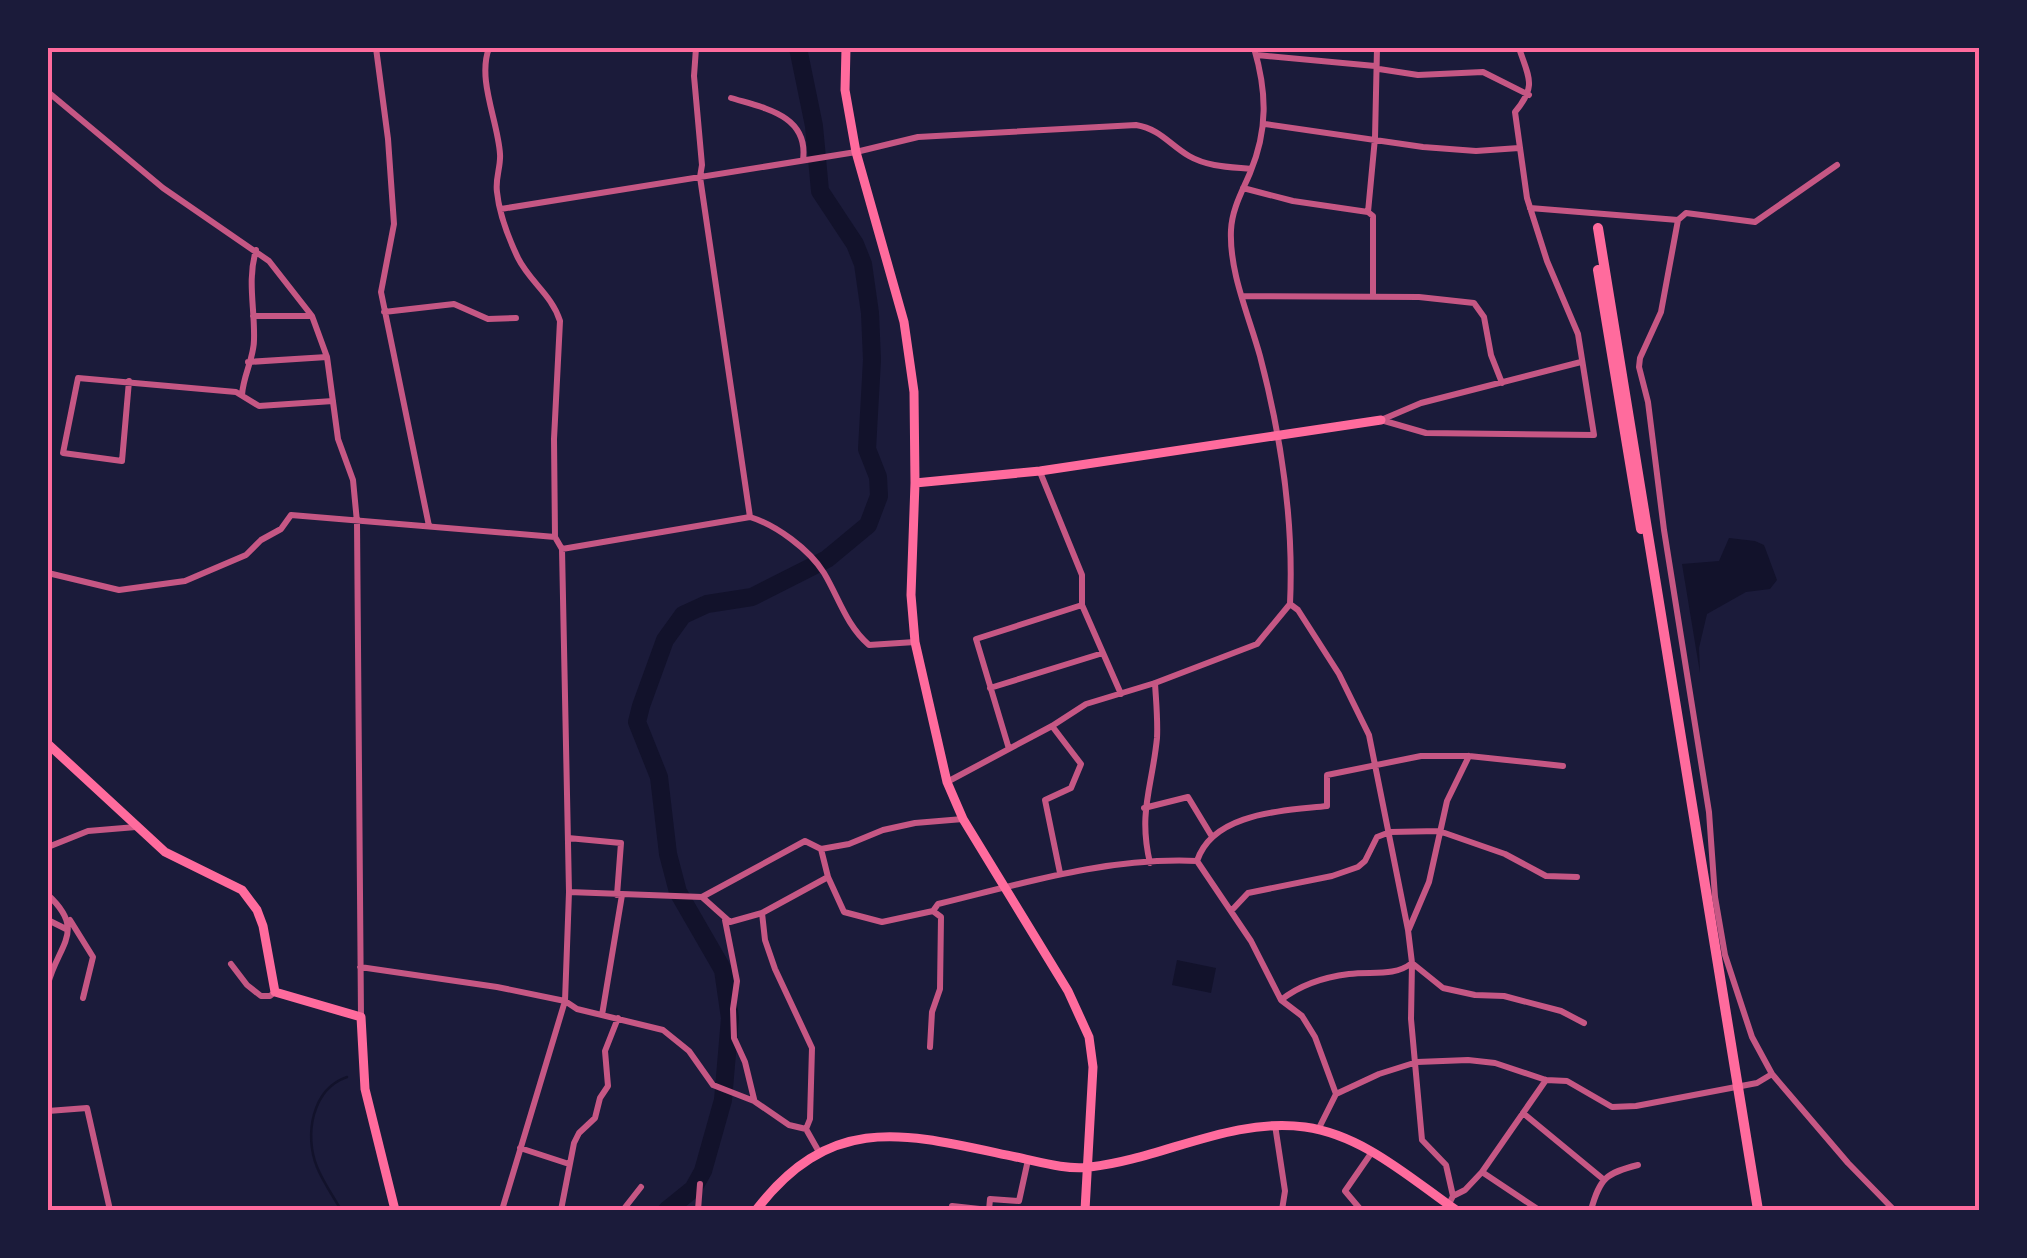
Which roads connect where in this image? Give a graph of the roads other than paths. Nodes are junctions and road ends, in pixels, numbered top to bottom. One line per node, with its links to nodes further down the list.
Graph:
1 (376, 48): 29 (street)
2 (495, 48): 22 (street)
3 (696, 48): 19 (street)
4 (846, 48): 15 (main road)
5 (1377, 48): 8 (street)
6 (1519, 48): 10 (street)
7 (1255, 52): 8 (street); 12 (street)
8 (1377, 68): 10 (street); 13 (street)
9 (48, 92): 26 (street)
10 (1530, 95): 14 (street)
11 (731, 98): 16 (street)
12 (1265, 124): 13 (street); 18 (street)
13 (1375, 138): 14 (street); 23 (street)
14 (1519, 148): 21 (street)
15 (856, 152): 16 (street); 18 (street); 43 (main road)
16 (807, 160): 19 (street)
17 (1837, 165): 24 (street)
18 (1251, 170): 20 (street)
19 (700, 177): 22 (street); 44 (street)
20 (1243, 188): 23 (street); 27 (street)
21 (1530, 208): 24 (street); 35 (street)
22 (502, 209): 47 (street)
23 (1368, 212): 28 (street)
24 (1678, 220): 105 (street)
25 (1594, 229): 140 (highway)
26 (256, 250): 30 (street); 31 (street)
27 (1242, 296): 28 (street); 41 (street)
28 (1373, 298): 37 (street)
29 (384, 312): 32 (street); 46 (street)
30 (253, 316): 31 (street); 34 (street)
31 (312, 316): 33 (street)
32 (516, 318)
33 (327, 357): 34 (street); 39 (street)
34 (248, 362): 38 (street)
35 (1581, 362): 37 (street); 40 (street)
36 (129, 381): 36 (street); 38 (street)
37 (1502, 383): 40 (street)
38 (242, 395): 39 (street)
39 (333, 401): 45 (street)
40 (1382, 420): 41 (main road)
41 (1278, 435): 42 (main road); 50 (street)
42 (1040, 472): 43 (main road); 51 (street)
43 (915, 483): 52 (main road)
44 (750, 516): 48 (street); 52 (street)
45 (357, 522): 46 (street); 49 (street); 93 (street)
46 (429, 526): 47 (street)
47 (555, 537): 48 (street)
48 (562, 548): 70 (street)
49 (48, 573)
50 (1290, 604): 54 (street); 61 (street)
51 (1082, 605): 53 (street); 55 (street)
52 (915, 642): 63 (main road)
53 (1103, 653): 55 (street); 56 (street)
54 (1156, 683): 56 (street); 64 (street)
55 (990, 688): 59 (street)
56 (1121, 694): 57 (street)
57 (1052, 726): 59 (street); 75 (street)
58 (48, 744): 66 (main road)
59 (1009, 749): 63 (street)
60 (1469, 756): 61 (street); 62 (street); 67 (street)
61 (1375, 766): 68 (street); 69 (street)
62 (1563, 766)
63 (947, 782): 65 (main road)
64 (1144, 808): 69 (street); 74 (street)
65 (963, 819): 72 (street); 78 (main road)
66 (137, 827): 71 (street); 95 (main road)
67 (1439, 830): 68 (street); 77 (street); 90 (street)
68 (1390, 832): 83 (street); 90 (street)
69 (1211, 835): 73 (street)
70 (568, 838): 79 (street); 81 (street)
71 (48, 847)
72 (821, 850): 76 (street); 82 (street)
73 (1197, 860): 74 (street); 83 (street)
74 (1150, 864): 75 (street)
75 (1060, 873): 78 (street)
76 (828, 877): 84 (street); 85 (street)
77 (1577, 877)
78 (1004, 888): 84 (street); 120 (main road)
79 (569, 892): 81 (street); 97 (street)
80 (48, 895): 86 (street)
81 (619, 895): 82 (street); 99 (street)
82 (702, 897): 88 (street)
83 (1232, 910): 98 (street)
84 (933, 911): 103 (street)
85 (762, 912): 88 (street); 112 (street)
86 (66, 915): 89 (street); 96 (street)
87 (48, 920): 89 (street)
88 (725, 920): 108 (street)
89 (68, 930): 94 (street)
90 (1408, 930): 91 (street)
91 (1412, 963): 98 (street); 102 (street); 104 (street)
92 (231, 964): 95 (street)
93 (360, 967): 97 (street); 100 (street)
94 (48, 984)
95 (275, 992): 100 (main road)
96 (83, 998)
97 (565, 1000): 99 (street); 114 (street)
98 (1281, 1000): 107 (street)
99 (602, 1014): 101 (street)
100 (361, 1017): 129 (main road)
101 (618, 1018): 108 (street); 118 (street)
102 (1584, 1023)
103 (930, 1047)
104 (1417, 1062): 106 (street); 107 (street); 126 (street)
105 (1772, 1074): 106 (street); 141 (street)
106 (1546, 1080): 110 (street)
107 (1336, 1094): 113 (street)
108 (754, 1101): 112 (street)
109 (48, 1111): 128 (street)
110 (1523, 1113): 121 (street); 122 (street)
111 (1276, 1126): 113 (main road); 120 (main road); 136 (street)
112 (806, 1129): 115 (street)
113 (1318, 1130): 116 (main road)
114 (520, 1148): 118 (street); 130 (street)
115 (820, 1152): 117 (main road); 127 (main road)
116 (1372, 1152): 126 (main road); 137 (street)
117 (1028, 1160): 120 (main road); 134 (street)
118 (569, 1164): 131 (street)
119 (1638, 1166): 122 (street)
120 (1087, 1168): 135 (main road)
121 (1482, 1172): 126 (street); 138 (street)
122 (1603, 1179): 139 (street)
123 (700, 1184): 133 (street)
124 (641, 1186): 132 (street)
125 (952, 1206): 134 (street)
126 (1451, 1206)
127 (760, 1208)
128 (110, 1210)
129 (395, 1210)
130 (502, 1210)
131 (561, 1210)
132 (623, 1210)
133 (698, 1210)
134 (989, 1210)
135 (1085, 1210)
136 (1282, 1210)
137 (1361, 1210)
138 (1539, 1210)
139 (1592, 1210)
140 (1756, 1210)
141 (1894, 1210)

